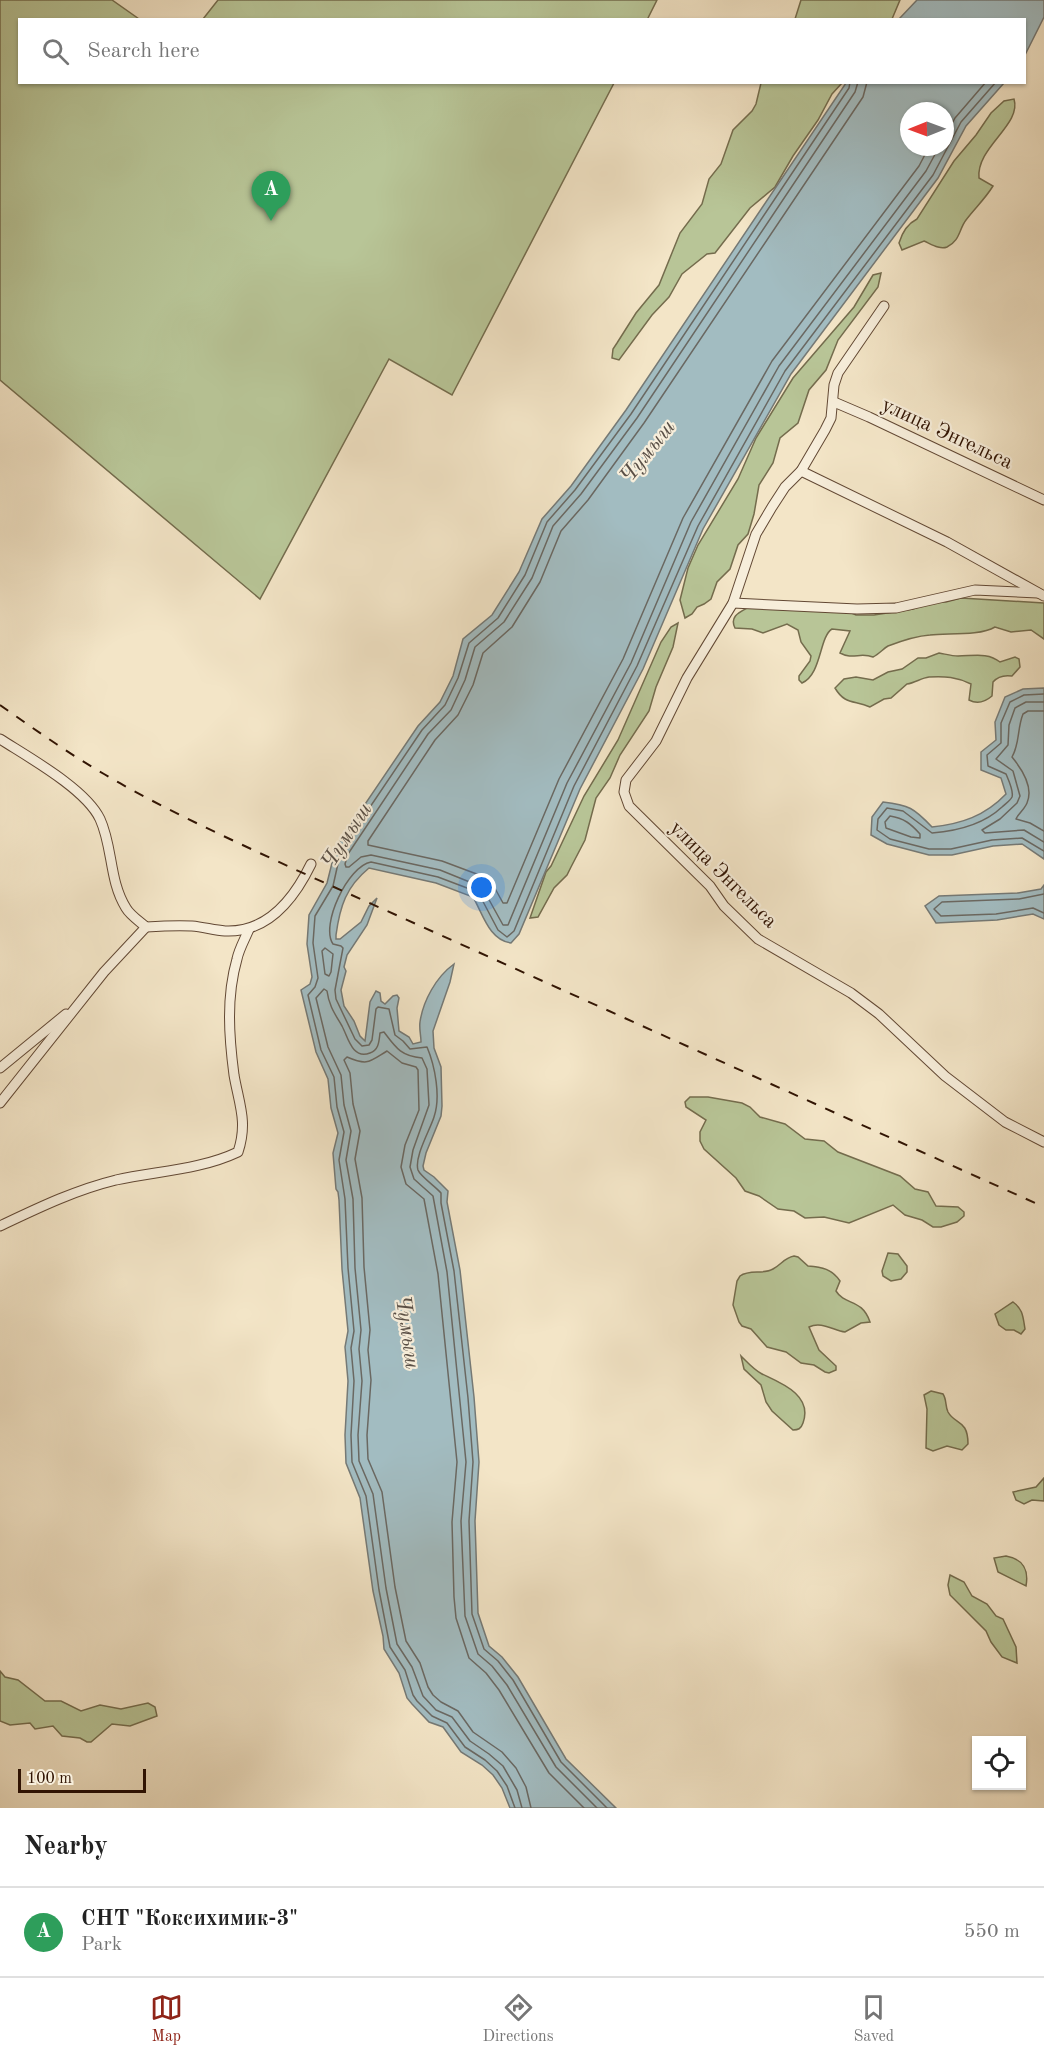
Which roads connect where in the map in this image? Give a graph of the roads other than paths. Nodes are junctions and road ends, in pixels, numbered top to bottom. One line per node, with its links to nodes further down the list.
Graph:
1 (884, 306): 2 (street, улица Энгельса)
2 (834, 402): 3 (street, улица Энгельса); 4 (street, улица Энгельса)
3 (801, 471): 5 (street); 6 (street, улица Энгельса)
4 (1044, 500)
5 (1041, 595): 6 (street)
6 (733, 603): 14 (street, улица Энгельса)
7 (0, 739): 9 (street)
8 (311, 864): 10 (street)
9 (146, 927): 10 (street); 11 (street)
10 (249, 929): 15 (street)
11 (78, 1004): 12 (street); 13 (street)
12 (0, 1068)
13 (0, 1103)
14 (1044, 1143)
15 (0, 1226)

